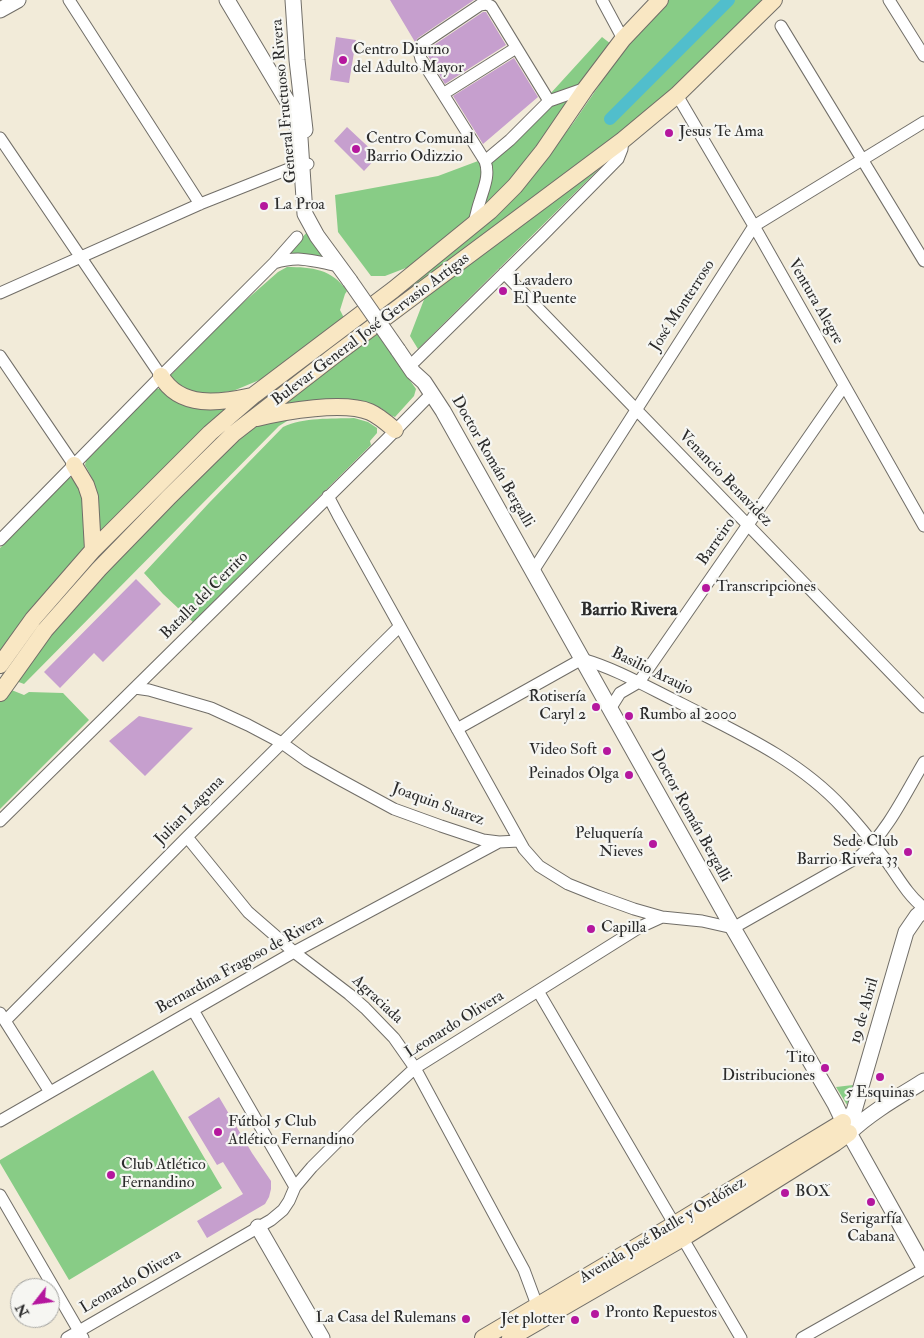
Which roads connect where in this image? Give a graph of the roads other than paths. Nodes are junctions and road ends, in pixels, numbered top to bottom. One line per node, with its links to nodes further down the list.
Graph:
1 (18, 0): 9 (street)
2 (69, 0): 24 (street)
3 (227, 0): 23 (street, General Fructuoso Rivera)
4 (293, 0): 23 (street, General Fructuoso Rivera)
5 (602, 0): 11 (street)
6 (660, 0): 11 (main road, Bulevar General José Gervasio Artigas)
7 (774, 0): 16 (main road, Bulevar General José Gervasio Artigas)
8 (889, 0): 13 (street)
9 (0, 10)
10 (781, 26): 21 (street)
11 (623, 39): 14 (main road, Bulevar General José Gervasio Artigas)
12 (516, 48): 15 (street); 15 (street); 17 (street)
13 (924, 56)
14 (586, 88): 17 (street); 25 (main road, Bulevar General José Gervasio Artigas)
15 (444, 94): 22 (street)
16 (677, 96): 20 (main road, Bulevar General José Gervasio Artigas); 26 (street, Ventura Alegre)
17 (549, 101): 22 (street)
18 (924, 122): 21 (street, José Monterroso)
19 (0, 138): 28 (street)
20 (623, 140): 32 (street); 43 (main road, Bulevar General José Gervasio Artigas)
21 (861, 159): 26 (street, José Monterroso); 29 (street)
22 (485, 161): 25 (street)
23 (305, 164): 24 (street); 31 (street, General Fructuoso Rivera); 33 (street, General Fructuoso Rivera)
24 (200, 204): 28 (street)
25 (473, 225): 41 (main road, Bulevar General José Gervasio Artigas)
26 (754, 226): 39 (street, Ventura Alegre); 42 (street, José Monterroso)
27 (298, 237): 30 (street)
28 (80, 257): 34 (street); 38 (street)
29 (924, 261)
30 (274, 263): 31 (street); 38 (street)
31 (339, 266): 33 (street, General Fructuoso Rivera)
32 (504, 273): 37 (street); 42 (street, Venancio Benavidez)
33 (352, 279): 35 (street, Doctor Román Bergalli)
34 (0, 293)
35 (400, 348): 37 (street, Doctor Román Bergalli); 40 (street, Doctor Román Bergalli)
36 (0, 356): 45 (street)
37 (415, 361): 40 (street, Doctor Román Bergalli)
38 (161, 376): 41 (main road); 45 (street)
39 (844, 386): 47 (street, Barreiro); 48 (street, Ventura Alegre)
40 (428, 388): 44 (street, Batalla del Cerrito); 51 (street, Doctor Román Bergalli)
41 (254, 395): 50 (main road, Bulevar General José Gervasio Artigas)
42 (636, 409): 47 (street, Venancio Benavidez); 51 (street, José Monterroso)
43 (253, 419): 44 (main road); 57 (main road, Bulevar General José Gervasio Artigas)
44 (395, 430): 46 (street, Batalla del Cerrito)
45 (74, 464): 49 (street); 50 (main road)
46 (328, 496): 52 (street); 56 (street, Batalla del Cerrito)
47 (747, 526): 55 (street, Barreiro); 58 (street, Venancio Benavidez)
48 (924, 526)
49 (0, 540)
50 (93, 550): 54 (main road, Bulevar General José Gervasio Artigas)
51 (533, 571): 53 (street, Doctor Román Bergalli)
52 (400, 626): 60 (street); 61 (street, Julian Laguna)
53 (582, 659): 55 (street, Basilio Araujo); 59 (street, Doctor Román Bergalli); 60 (street)
54 (0, 665)
55 (639, 682): 59 (street, Barreiro); 67 (street, Basilio Araujo)
56 (135, 688): 61 (street, Joaquin Suarez); 63 (street, Batalla del Cerrito)
57 (0, 693)
58 (924, 707)
59 (610, 709): 71 (street, Doctor Román Bergalli)
60 (457, 729): 65 (street)
61 (282, 743): 64 (street, Julian Laguna); 66 (street, Joaquin Suarez)
62 (924, 762): 67 (street)
63 (0, 820)
64 (187, 837): 72 (street, Agraciada); 75 (street, Julian Laguna)
65 (519, 841): 66 (street, Joaquin Suarez); 69 (street)
66 (499, 842): 72 (street, Bernardina Fragoso de Rivera)
67 (873, 844): 68 (street, Basilio Araujo); 71 (street)
68 (924, 909): 70 (street, 19 de Abril)
69 (662, 917): 71 (street); 73 (street, Leonardo Olivera)
70 (918, 924): 79 (street, 19 de Abril)
71 (733, 928): 82 (street, Doctor Román Bergalli)
72 (294, 952): 74 (street, Bernardina Fragoso de Rivera); 76 (street, Agraciada)
73 (538, 991): 76 (street, Leonardo Olivera); 86 (street)
74 (192, 1010): 78 (street, Bernardina Fragoso de Rivera); 83 (street)
75 (2, 1017): 78 (street)
76 (415, 1068): 83 (street, Leonardo Olivera); 88 (street, Agraciada)
77 (924, 1081): 80 (street)
78 (50, 1092): 81 (street, Bernardina Fragoso de Rivera)
79 (859, 1096): 80 (street); 82 (street, 19 de Abril)
80 (879, 1109): 82 (street)
81 (0, 1121)
82 (846, 1128): 86 (main road, Avenida José Batlle y Ordóñez); 87 (street, Doctor Román Bergalli)
83 (296, 1187): 85 (street, Leonardo Olivera)
84 (0, 1195): 90 (street)
85 (258, 1227): 90 (street, Leonardo Olivera); 92 (street)
86 (679, 1231): 88 (main road, Avenida José Batlle y Ordóñez); 89 (main road, Avenida José Batlle y Ordóñez); 95 (street)
87 (924, 1268): 96 (street)
88 (537, 1305): 93 (main road, Avenida José Batlle y Ordóñez)
89 (529, 1333): 94 (main road, Avenida José Batlle y Ordóñez)
90 (81, 1334): 91 (street, Leonardo Olivera)
91 (67, 1338)
92 (322, 1338)
93 (482, 1338)
94 (510, 1338)
95 (741, 1338)
96 (802, 1338)

